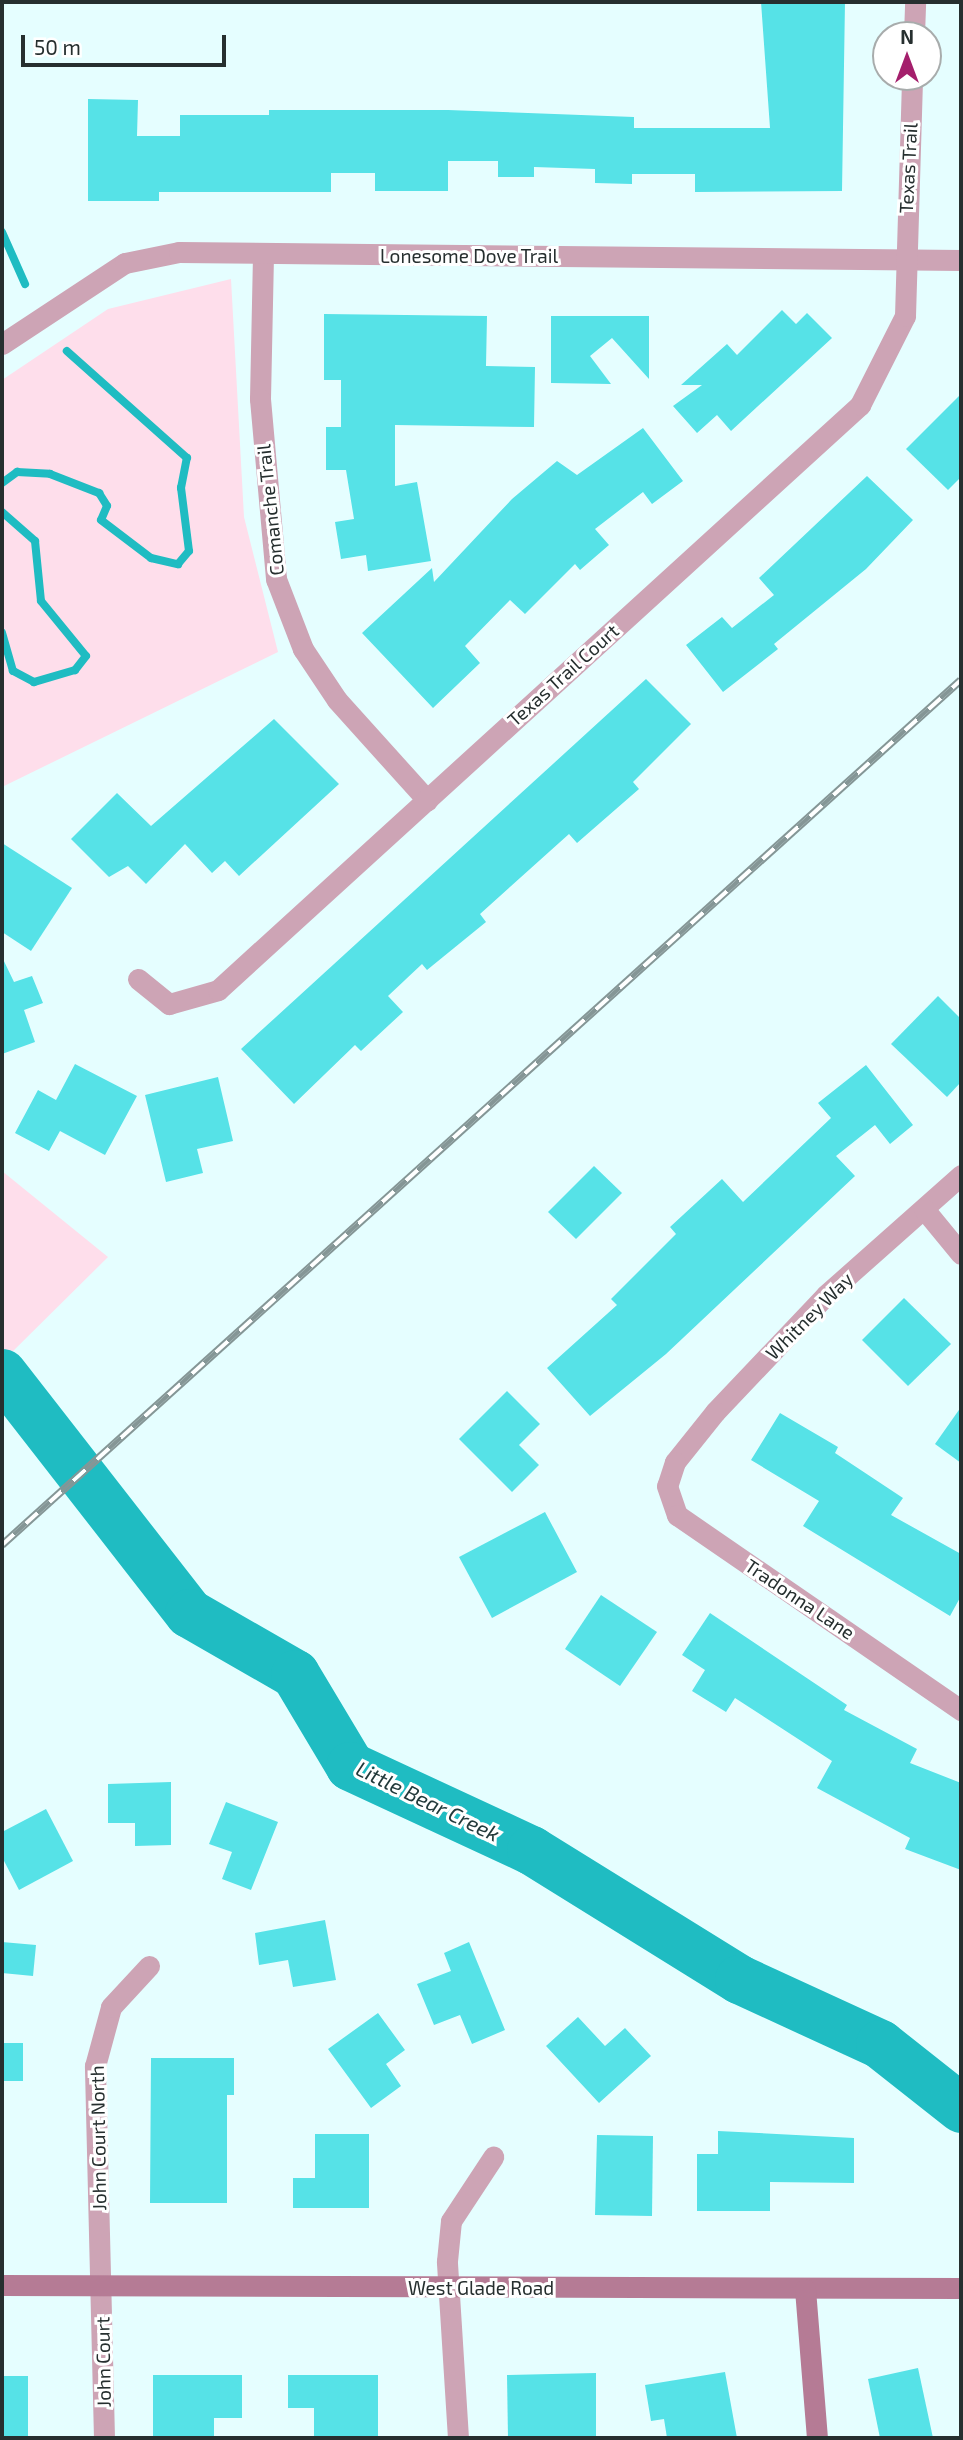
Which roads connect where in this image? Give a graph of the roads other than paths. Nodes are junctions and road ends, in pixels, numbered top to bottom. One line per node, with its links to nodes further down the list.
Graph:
1 (915, 2): 2 (street)
2 (914, 21)
3 (911, 91): 5 (street, Texas Trail)
4 (263, 255): 5 (street, Lonesome Dove Trail); 7 (street, Lonesome Dove Trail); 8 (street, Comanche Trail)
5 (904, 260): 6 (street, Lonesome Dove Trail); 8 (street, Texas Trail Court)
6 (961, 261)
7 (2, 344)
8 (427, 800): 9 (street, Texas Trail Court)
9 (138, 979)
10 (961, 1175): 11 (street, Whitney Way)
11 (924, 1209): 12 (street); 13 (street, Whitney Way)
12 (961, 1254)
13 (672, 1470): 14 (street, Tradonna Lane)
14 (961, 1710)
15 (149, 1966): 18 (street, John Court North)
16 (493, 2157): 20 (street)
17 (2, 2285): 18 (main road, West Glade Road)
18 (102, 2286): 20 (main road, West Glade Road); 22 (street, John Court)
19 (961, 2288): 21 (main road, West Glade Road)
20 (448, 2289): 21 (main road, West Glade Road); 23 (street)
21 (804, 2289): 24 (main road)
22 (104, 2438)
23 (457, 2438)
24 (817, 2438)

